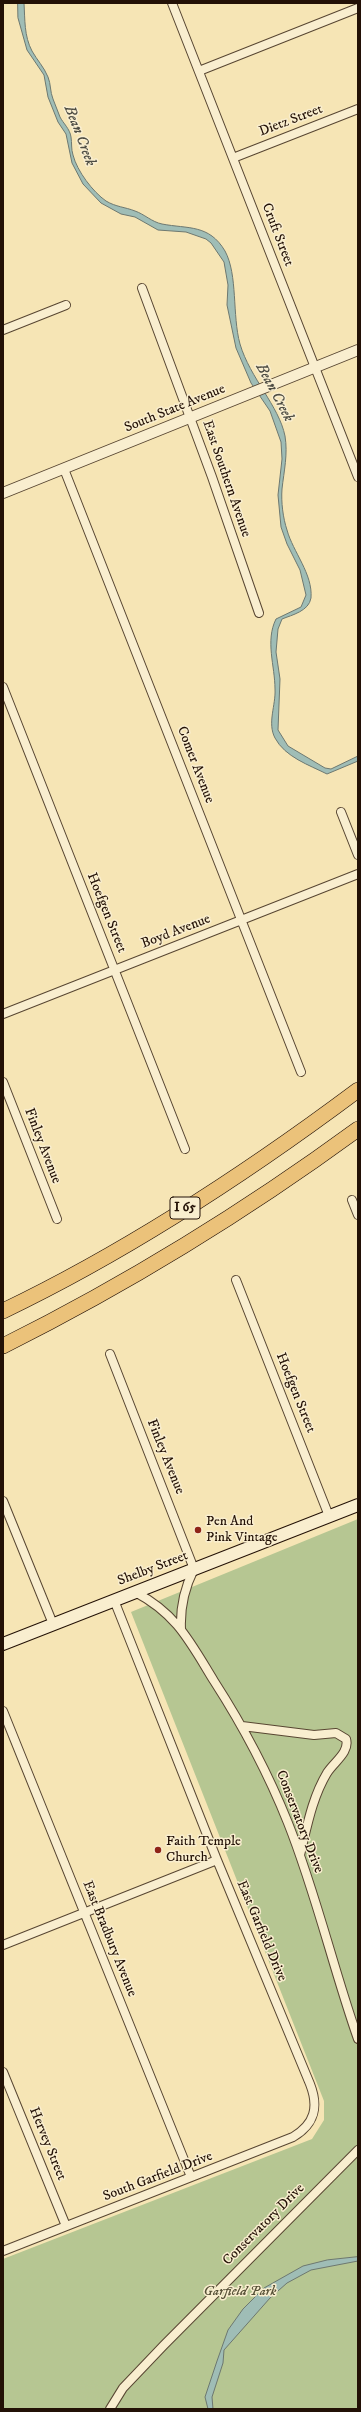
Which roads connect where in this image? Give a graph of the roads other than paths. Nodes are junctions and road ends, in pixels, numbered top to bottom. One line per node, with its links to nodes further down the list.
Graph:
1 (172, 3): 3 (street, Cruft Street)
2 (358, 8): 3 (street)
3 (199, 71): 5 (street, Cruft Street)
4 (358, 109): 5 (street, Dietz Street)
5 (233, 158): 10 (street, Cruft Street)
6 (142, 288): 11 (street, East Southern Avenue)
7 (66, 305): 8 (street)
8 (3, 330)
9 (358, 350): 10 (street, South State Avenue)
10 (315, 367): 11 (street, South State Avenue); 13 (street, Cruft Street)
11 (190, 417): 12 (street, South State Avenue); 15 (street, East Southern Avenue)
12 (64, 469): 14 (street, South State Avenue); 20 (street, Comer Avenue)
13 (358, 477)
14 (3, 493)
15 (258, 613)
16 (3, 687): 21 (street, Hoefgen Street)
17 (341, 812): 18 (street)
18 (358, 855)
19 (358, 874): 20 (street, Boyd Avenue)
20 (242, 921): 21 (street, Boyd Avenue); 23 (street, Comer Avenue)
21 (115, 970): 22 (street, Boyd Avenue); 27 (street, Hoefgen Street)
22 (3, 1014)
23 (301, 1072)
24 (3, 1082): 30 (street, Finley Avenue)
25 (358, 1090): 31 (highway, I 65)
26 (358, 1130): 35 (highway, I 65)
27 (185, 1149)
28 (352, 1200): 29 (street)
29 (358, 1214)
30 (56, 1219)
31 (71, 1276): 33 (highway); 34 (highway, I 65)
32 (236, 1280): 39 (street, Hoefgen Street)
33 (3, 1302)
34 (3, 1311)
35 (3, 1346)
36 (110, 1354): 40 (street, Finley Avenue)
37 (3, 1500): 43 (street)
38 (358, 1505): 39 (main road, Shelby Street)
39 (329, 1516): 40 (main road, Shelby Street)
40 (194, 1569): 41 (main road, Shelby Street); 44 (street)
41 (135, 1592): 42 (main road, Shelby Street); 44 (street, Conservatory Drive)
42 (114, 1600): 43 (main road, Shelby Street); 49 (street, East Garfield Drive)
43 (53, 1624): 45 (main road, Shelby Street)
44 (181, 1629): 47 (street, Conservatory Drive)
45 (3, 1644)
46 (3, 1711): 50 (street, East Bradbury Avenue)
47 (242, 1726): 48 (street, Conservatory Drive); 48 (street)
48 (300, 1855): 52 (street, Conservatory Drive)
49 (217, 1860): 50 (street); 54 (street, East Garfield Drive)
50 (84, 1912): 51 (street); 56 (street, East Bradbury Avenue)
51 (3, 1945)
52 (358, 2039)
53 (3, 2072): 57 (street, Hervey Street)
54 (314, 2116): 56 (street, South Garfield Drive)
55 (358, 2150): 59 (street, Conservatory Drive)
56 (191, 2177): 57 (street, South Garfield Drive)
57 (66, 2226): 58 (street, South Garfield Drive)
58 (3, 2251)
59 (110, 2409)

